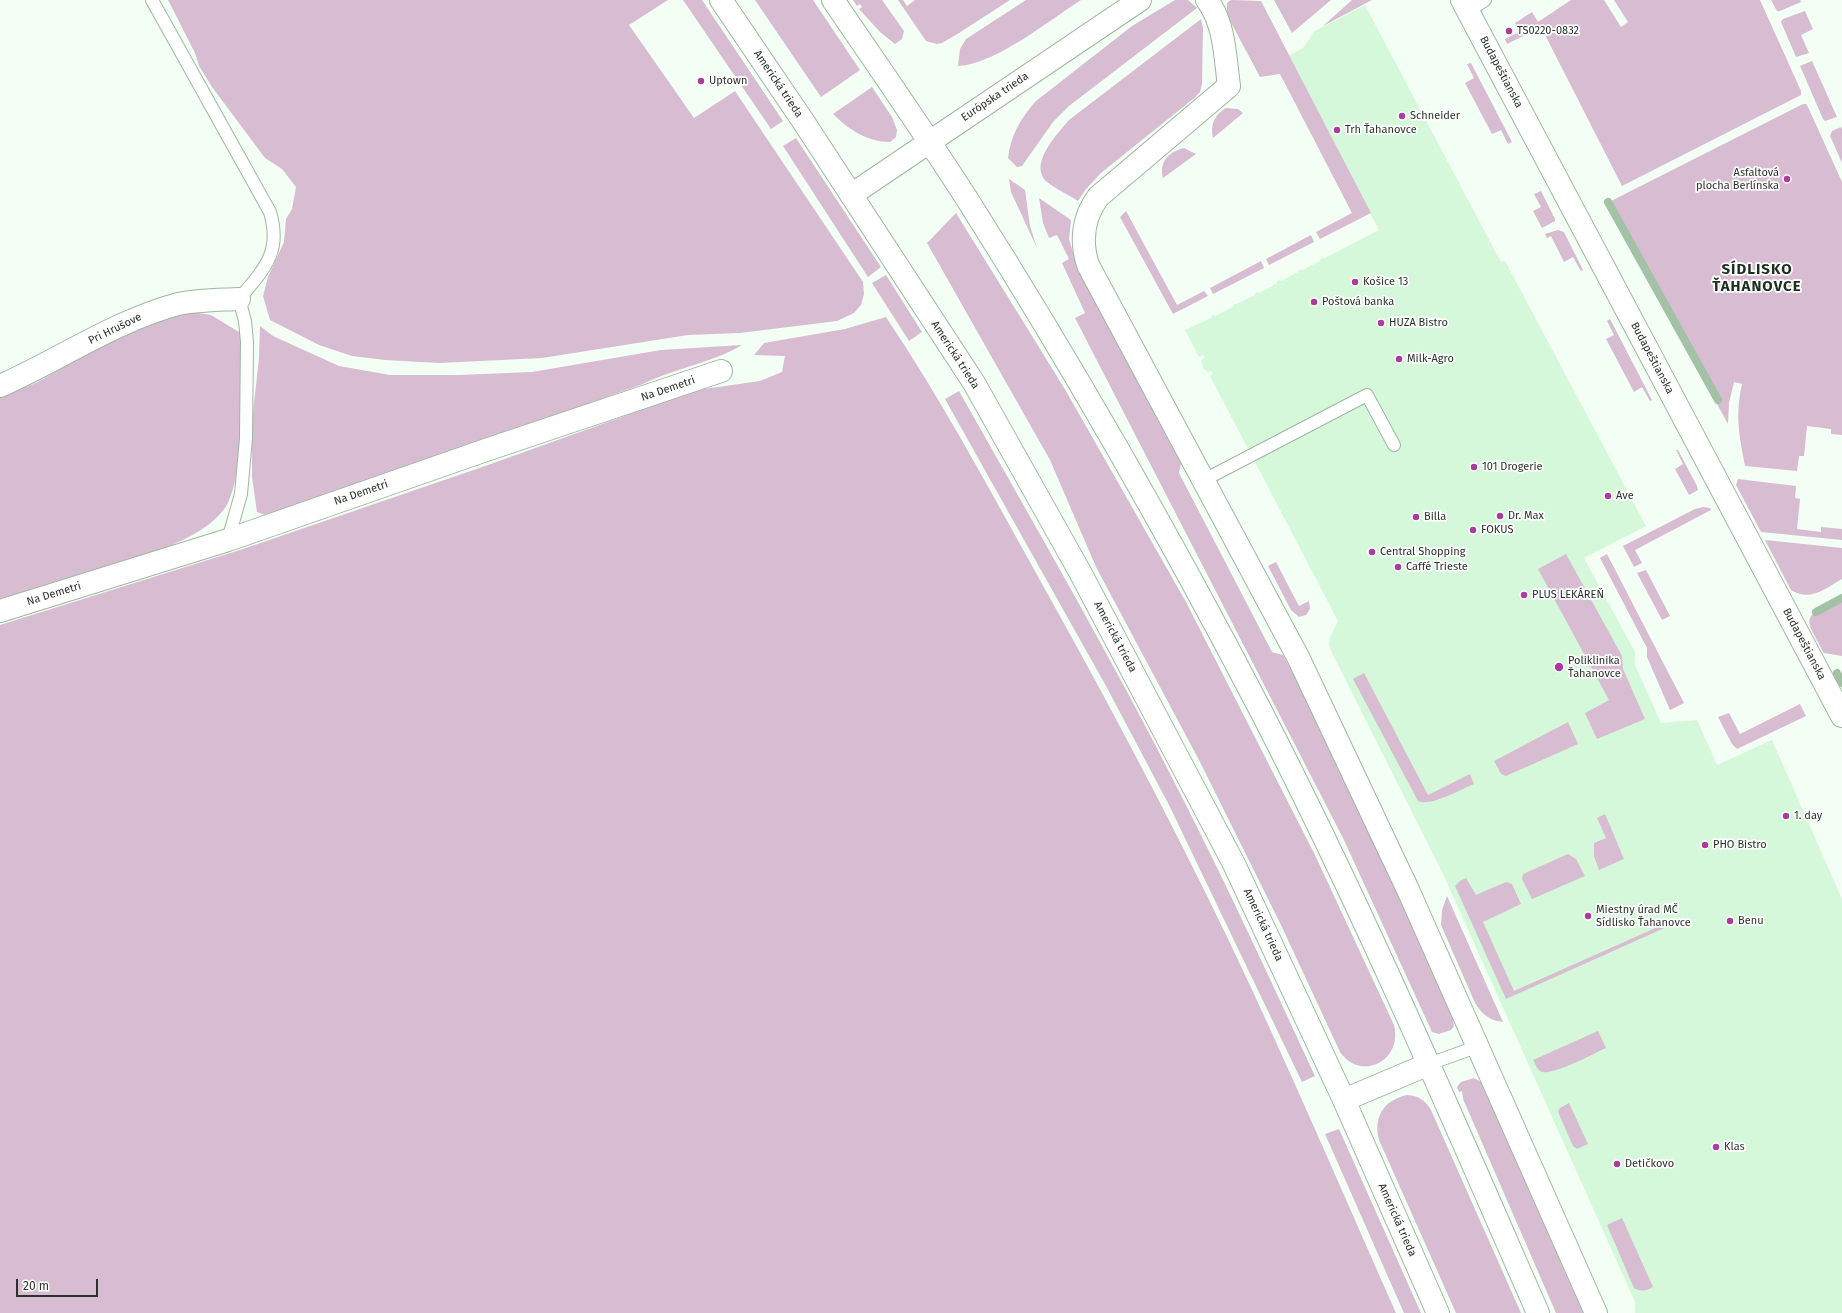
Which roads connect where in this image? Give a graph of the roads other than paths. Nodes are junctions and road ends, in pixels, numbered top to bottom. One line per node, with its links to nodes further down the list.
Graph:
1 (152, 0): 9 (lane)
2 (721, 0): 8 (street, Americká trieda)
3 (833, 0): 7 (street)
4 (1140, 0): 7 (street, Európska trieda)
5 (1207, 0): 13 (street)
6 (1472, 4): 16 (street, Budapeštianska)
7 (929, 141): 8 (street, Európska trieda); 18 (street)
8 (851, 195): 19 (street, Americká trieda)
9 (239, 299): 11 (street, Pri Hrušove); 14 (lane)
10 (721, 371): 14 (street, Na Demetri)
11 (0, 386)
12 (1394, 445): 13 (lane)
13 (1204, 480): 17 (street)
14 (228, 540): 15 (street, Na Demetri)
15 (0, 611)
16 (1842, 716)
17 (1479, 1046): 18 (lane); 22 (street)
18 (1429, 1064): 19 (street); 21 (street)
19 (1344, 1100): 20 (street, Americká trieda)
20 (1438, 1313)
21 (1538, 1313)
22 (1596, 1313)

